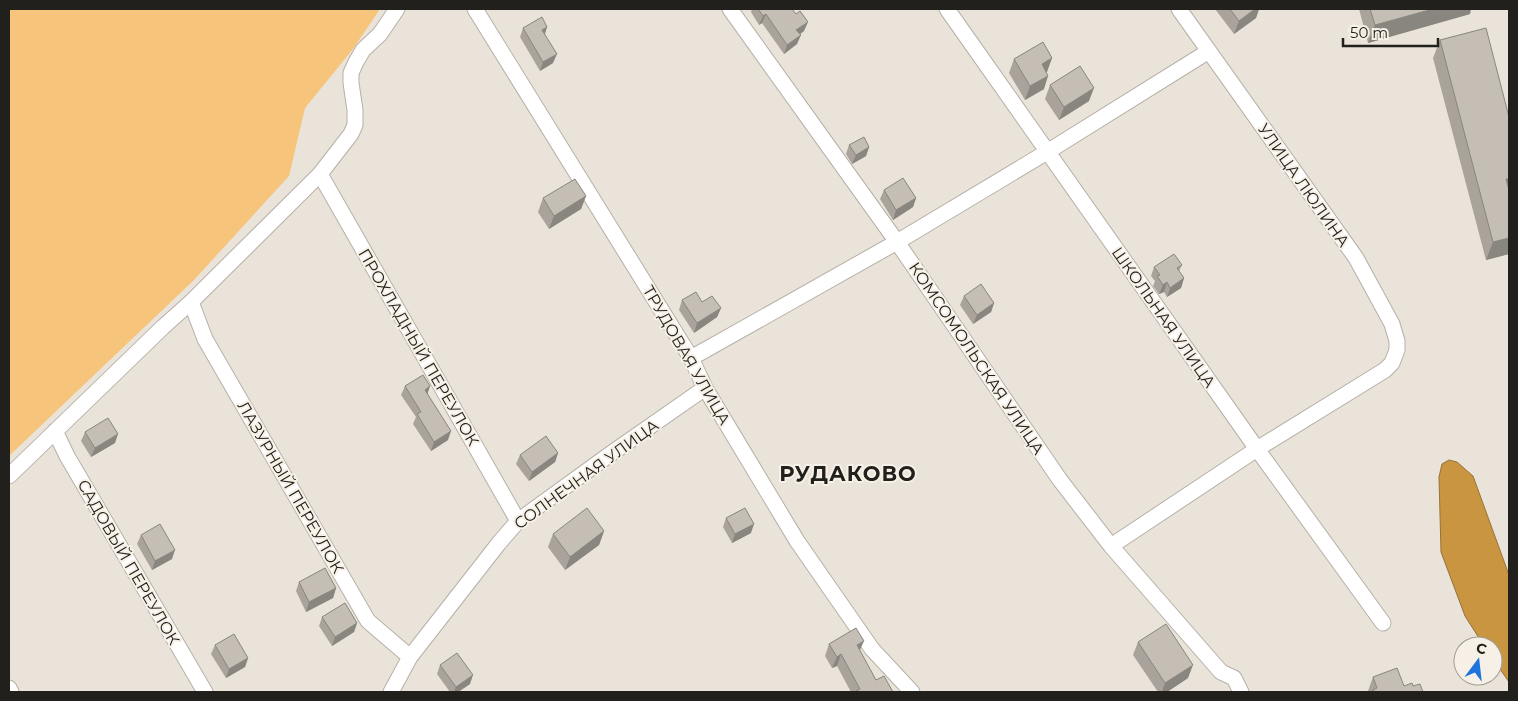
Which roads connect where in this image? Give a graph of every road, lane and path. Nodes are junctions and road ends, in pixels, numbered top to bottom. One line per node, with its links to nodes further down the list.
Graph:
1 (397, 9): 8 (street)
2 (475, 9): 11 (street, ТРУДОВАЯ УЛИЦА)
3 (730, 9): 9 (street, КОМСОМОЛЬСКАЯ УЛИЦА)
4 (947, 9): 7 (street, ШКОЛЬНАЯ УЛИЦА)
5 (1179, 9): 6 (street, УЛИЦА ЛЮЛИНА)
6 (1208, 51): 7 (street); 14 (street, УЛИЦА ЛЮЛИНА)
7 (1047, 152): 9 (street); 14 (street, ШКОЛЬНАЯ УЛИЦА)
8 (320, 174): 10 (street); 16 (street, ПРОХЛАДНЫЙ ПЕРЕУЛОК)
9 (897, 242): 11 (street); 17 (street, КОМСОМОЛЬСКАЯ УЛИЦА)
10 (191, 302): 13 (street); 19 (street, ЛАЗУРНЫЙ ПЕРЕУЛОК)
11 (691, 358): 12 (street, ТРУДОВАЯ УЛИЦА)
12 (705, 388): 16 (street, СОЛНЕЧНАЯ УЛИЦА); 24 (street, ТРУДОВАЯ УЛИЦА)
13 (55, 431): 15 (street); 22 (street, САДОВЫЙ ПЕРЕУЛОК)
14 (1257, 449): 17 (street); 18 (street, ШКОЛЬНАЯ УЛИЦА)
15 (9, 476)
16 (518, 521): 19 (street, СОЛНЕЧНАЯ УЛИЦА)
17 (1111, 546): 25 (street, КОМСОМОЛЬСКАЯ УЛИЦА)
18 (1383, 623)
19 (410, 657): 23 (street, СОЛНЕЧНАЯ УЛИЦА)
20 (9, 688): 21 (street)
21 (11, 692)
22 (205, 692)
23 (391, 692)
24 (912, 692)
25 (1241, 692)

